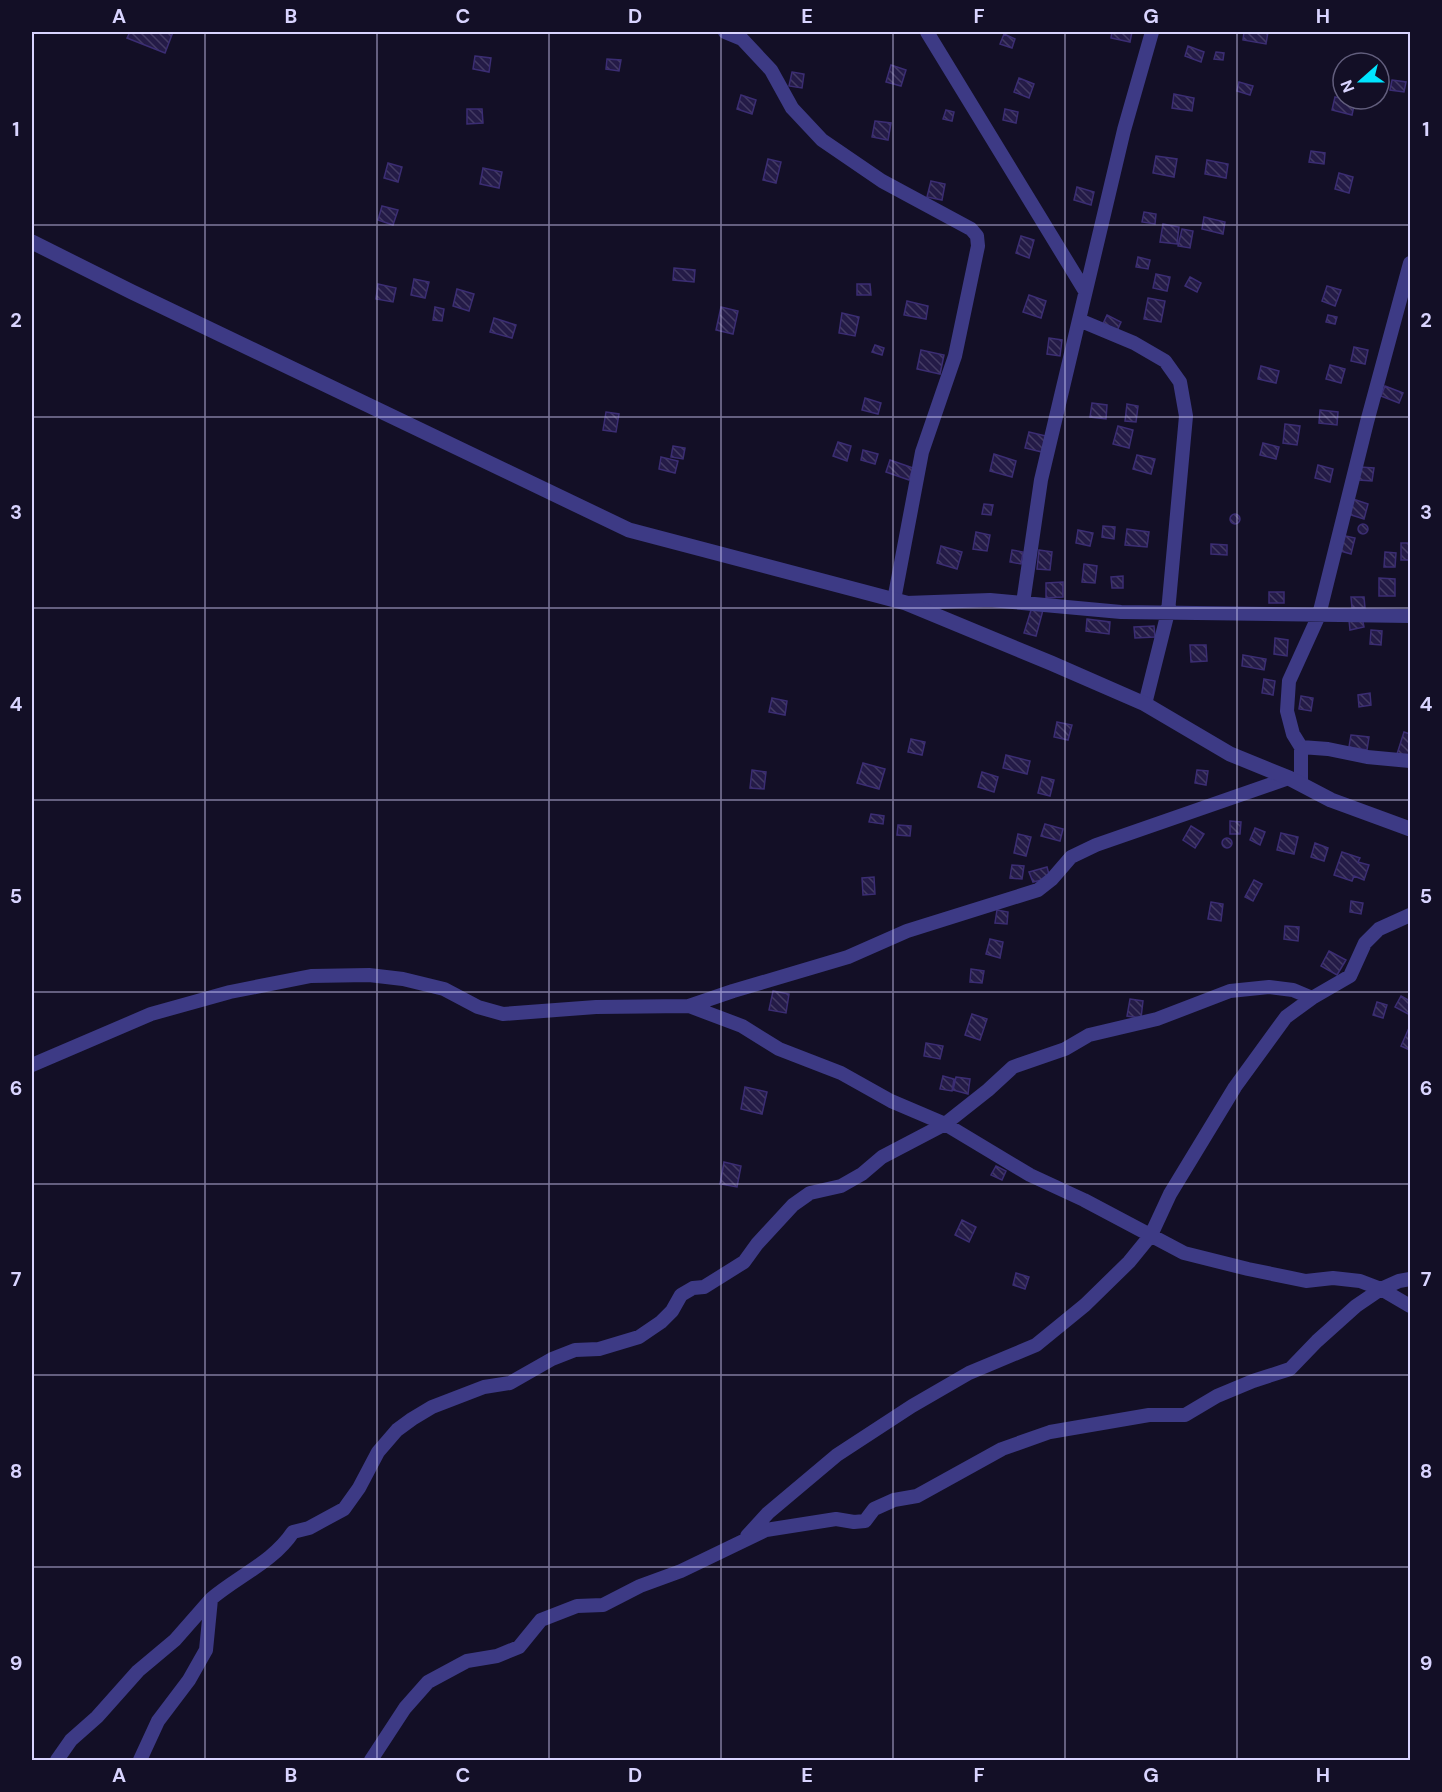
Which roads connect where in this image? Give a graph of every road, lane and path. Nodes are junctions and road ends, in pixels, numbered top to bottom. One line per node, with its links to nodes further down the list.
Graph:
1 (725, 32): 8 (street)
2 (927, 32): 6 (street)
3 (1152, 32): 6 (street)
4 (32, 242): 8 (street)
5 (1410, 263): 11 (street)
6 (1085, 291): 7 (street)
7 (1079, 320): 9 (street); 10 (street)
8 (900, 602): 9 (street); 13 (street)
9 (1023, 603): 10 (street)
10 (1168, 612): 11 (street); 13 (street)
11 (1319, 615): 12 (street); 14 (street)
12 (1410, 616)
13 (1145, 704): 16 (street)
14 (1301, 747): 15 (street); 16 (street)
15 (1410, 761)
16 (1295, 781): 17 (street); 20 (street)
17 (1410, 829)
18 (1410, 915): 19 (street)
19 (1312, 998): 22 (street); 23 (street)
20 (689, 1006): 21 (street); 22 (street)
21 (32, 1065)
22 (945, 1124): 23 (street); 28 (street)
23 (1151, 1235): 25 (street); 27 (street)
24 (1410, 1279): 25 (street)
25 (1381, 1289): 26 (street); 27 (street)
26 (1410, 1306)
27 (741, 1543): 31 (street)
28 (211, 1599): 29 (street); 30 (street)
29 (57, 1761)
30 (140, 1761)
31 (371, 1761)

